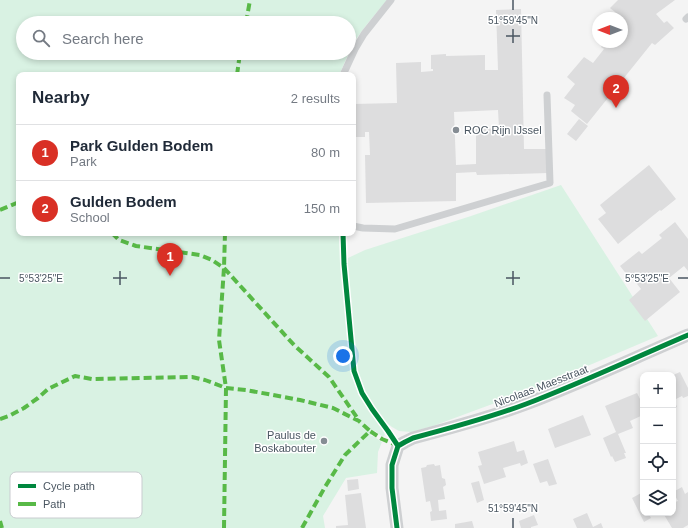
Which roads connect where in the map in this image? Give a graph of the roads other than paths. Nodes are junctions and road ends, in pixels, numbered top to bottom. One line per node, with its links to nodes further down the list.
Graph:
1 (391, 0): 2 (lane)
2 (356, 46)
3 (350, 60): 4 (lane)
4 (344, 72)
5 (547, 95): 6 (lane)
6 (356, 227)
7 (688, 335): 8 (street, Nicolaas Maesstraat)
8 (397, 528)

